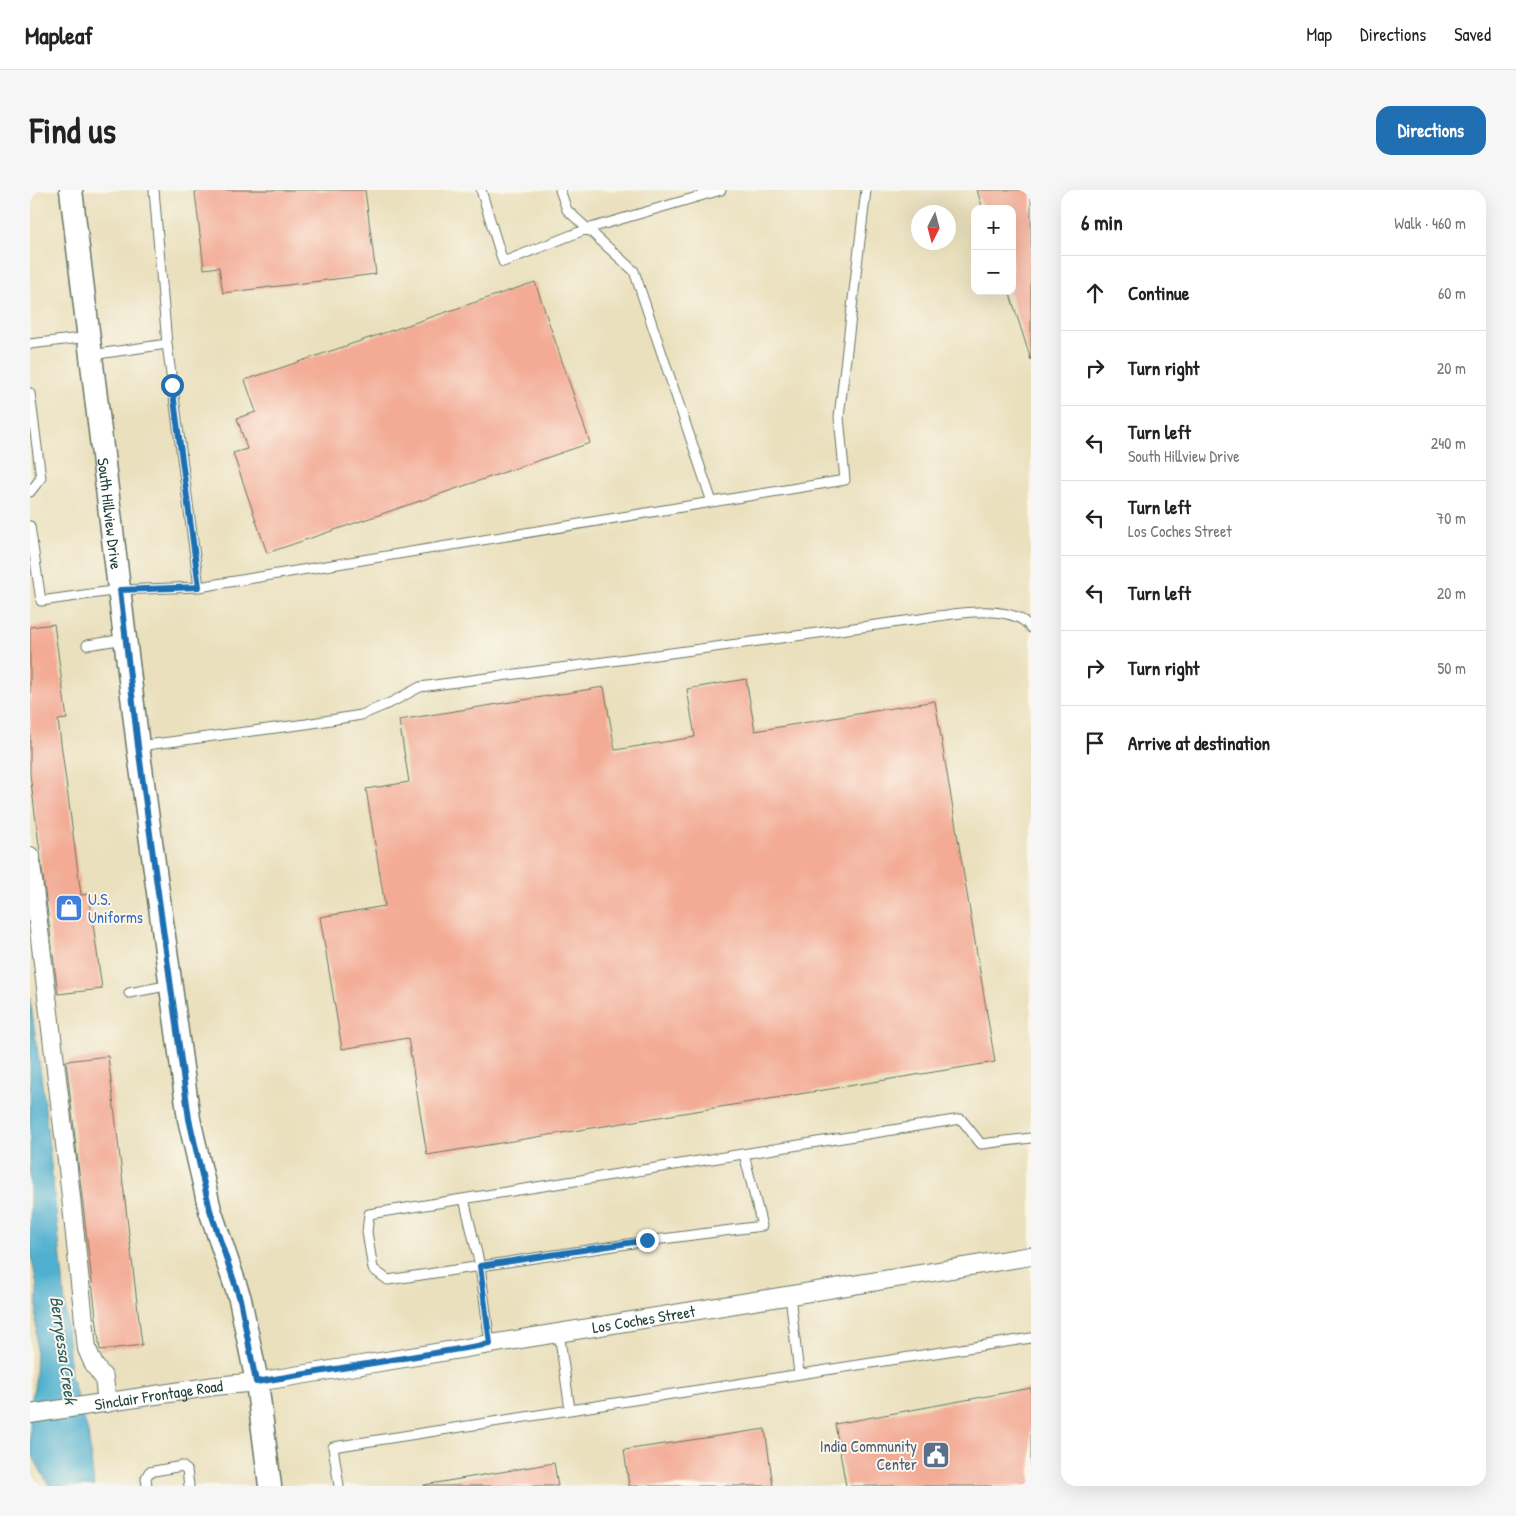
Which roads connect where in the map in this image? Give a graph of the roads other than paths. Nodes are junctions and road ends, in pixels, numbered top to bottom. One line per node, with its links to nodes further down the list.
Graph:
1 (71, 190): 10 (street, South Hillview Drive)
2 (154, 190): 9 (lane)
3 (481, 190): 7 (lane)
4 (560, 190): 7 (lane)
5 (721, 190): 7 (lane)
6 (866, 190): 13 (lane)
7 (587, 229): 13 (lane)
8 (30, 344): 10 (lane)
9 (168, 344): 10 (lane); 15 (lane)
10 (90, 346): 16 (street, South Hillview Drive)
11 (30, 392): 12 (lane)
12 (30, 492)
13 (712, 502): 15 (lane)
14 (30, 526): 16 (lane)
15 (199, 587): 16 (lane)
16 (120, 590): 18 (street, South Hillview Drive)
17 (1031, 628): 20 (lane)
18 (125, 639): 19 (lane); 20 (street, South Hillview Drive)
19 (87, 645)
20 (138, 746): 22 (street, South Hillview Drive)
21 (30, 856): 35 (street)
22 (171, 985): 23 (lane); 34 (street, South Hillview Drive)
23 (129, 993)
24 (1031, 1138): 25 (lane)
25 (744, 1154): 26 (lane); 28 (lane)
26 (464, 1199): 28 (lane); 28 (lane)
27 (1031, 1256): 29 (street, Los Coches Street)
28 (480, 1266): 32 (lane)
29 (790, 1295): 30 (street, Los Coches Street); 33 (lane)
30 (558, 1332): 32 (street, Los Coches Street); 36 (lane)
31 (1031, 1338): 33 (lane)
32 (490, 1344): 34 (street, Los Coches Street)
33 (799, 1374): 36 (lane)
34 (256, 1382): 35 (street, Sinclair Frontage Road); 40 (street, South Hillview Drive)
35 (104, 1404): 37 (street, Sinclair Frontage Road)
36 (570, 1410): 41 (lane)
37 (30, 1414)
38 (146, 1486): 39 (lane)
39 (189, 1486)
40 (270, 1486)
41 (339, 1486)

